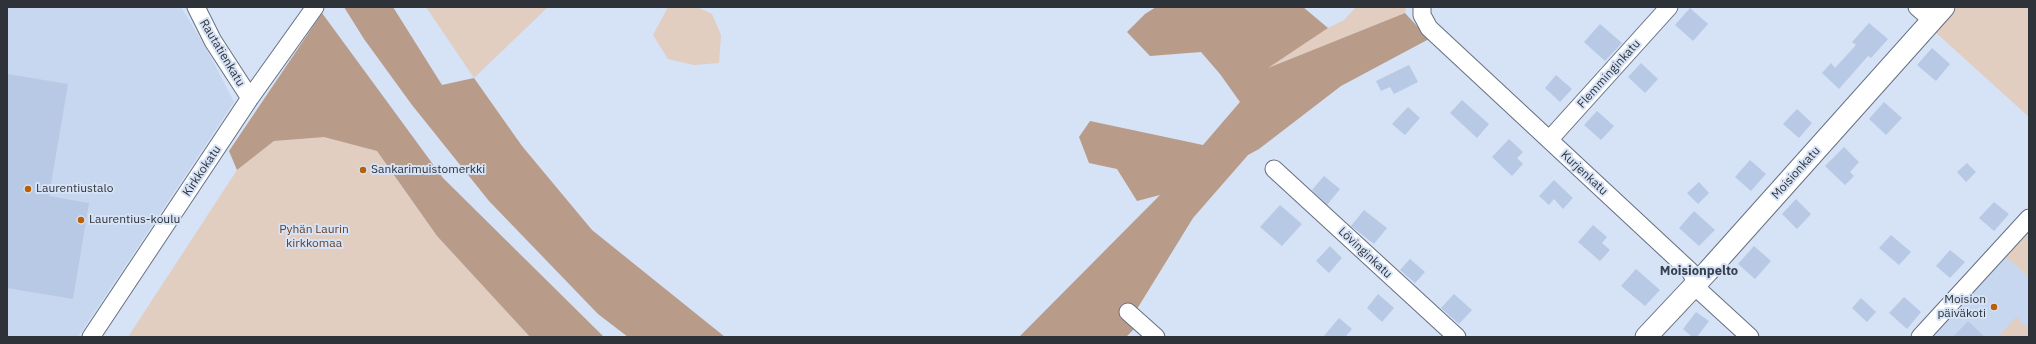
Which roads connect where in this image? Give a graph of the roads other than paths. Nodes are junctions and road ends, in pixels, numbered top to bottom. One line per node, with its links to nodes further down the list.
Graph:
1 (196, 7): 6 (street, Rautatienkatu)
2 (316, 7): 6 (street, Kirkkokatu)
3 (1422, 7): 7 (street, Kurjenkatu)
4 (1669, 7): 7 (street, Flemminginkatu)
5 (1931, 11): 10 (street, Moisionkatu)
6 (250, 98): 12 (street, Kirkkokatu)
7 (1549, 140): 10 (street, Kurjenkatu)
8 (1274, 169): 14 (street, Lövinginkatu)
9 (2029, 218): 17 (street)
10 (1696, 284): 15 (street, Moisionkatu); 16 (street, Kurjenkatu)
11 (1128, 312): 13 (street)
12 (91, 337)
13 (1156, 337)
14 (1457, 337)
15 (1646, 337)
16 (1750, 337)
17 (1920, 337)

